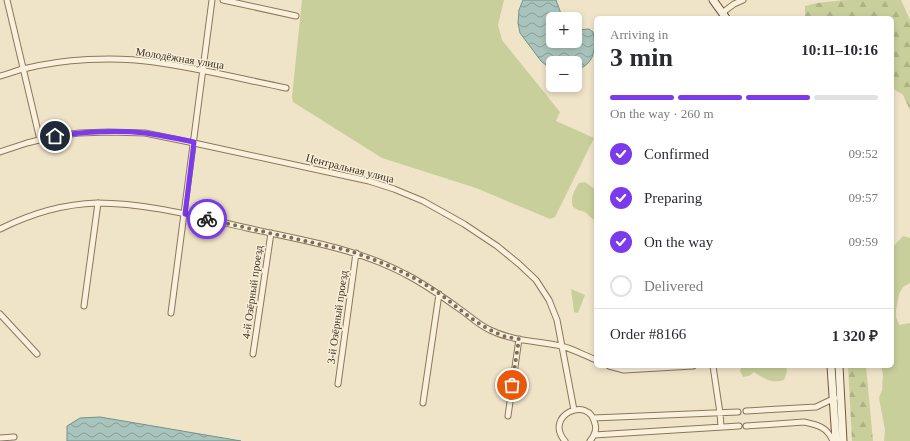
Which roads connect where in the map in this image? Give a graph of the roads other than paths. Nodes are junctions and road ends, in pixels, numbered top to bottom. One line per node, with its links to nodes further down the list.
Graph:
1 (7, 0): 8 (street)
2 (212, 0): 9 (street)
3 (223, 0): 7 (street)
4 (713, 0): 6 (main road)
5 (743, 0): 6 (street)
6 (724, 15)
7 (296, 16)
8 (23, 69): 9 (street, Молодёжная улица); 10 (street, Молодёжная улица); 12 (street)
9 (203, 70): 11 (street, Молодёжная улица); 13 (street)
10 (0, 76)
11 (286, 88)
12 (40, 140): 13 (street, Центральная улица); 14 (street, Центральная улица)
13 (194, 142): 16 (street); 25 (street, Центральная улица)
14 (0, 152)
15 (98, 203): 16 (street); 17 (street); 21 (street)
16 (185, 214): 18 (street); 22 (street)
17 (0, 230)
18 (270, 233): 19 (street); 27 (street, 4-й Озёрный проезд)
19 (356, 253): 20 (street); 34 (street, 3-й Озёрный проезд)
20 (440, 294): 24 (street); 36 (street)
21 (84, 306)
22 (171, 313)
23 (0, 314): 26 (street)
24 (519, 339): 25 (street); 41 (street)
25 (563, 346): 28 (street); 37 (street, Центральная улица)
26 (37, 354)
27 (253, 354)
28 (594, 359)
29 (617, 368): 30 (street)
30 (640, 368)
31 (713, 368): 40 (street)
32 (831, 368): 35 (main road)
33 (839, 368): 35 (main road)
34 (338, 384)
35 (837, 397): 38 (street); 51 (main road); 52 (main road)
36 (423, 403)
37 (574, 410): 42 (street); 49 (street)
38 (746, 411)
39 (738, 412): 40 (street)
40 (720, 413): 42 (street); 45 (street)
41 (508, 416)
42 (593, 418): 46 (street)
43 (739, 426): 45 (street)
44 (746, 426): 51 (street)
45 (721, 428): 46 (street)
46 (594, 435): 50 (street)
47 (14, 437): 48 (street)
48 (0, 438)
49 (565, 441)
50 (590, 441)
51 (834, 441)
52 (844, 441)

